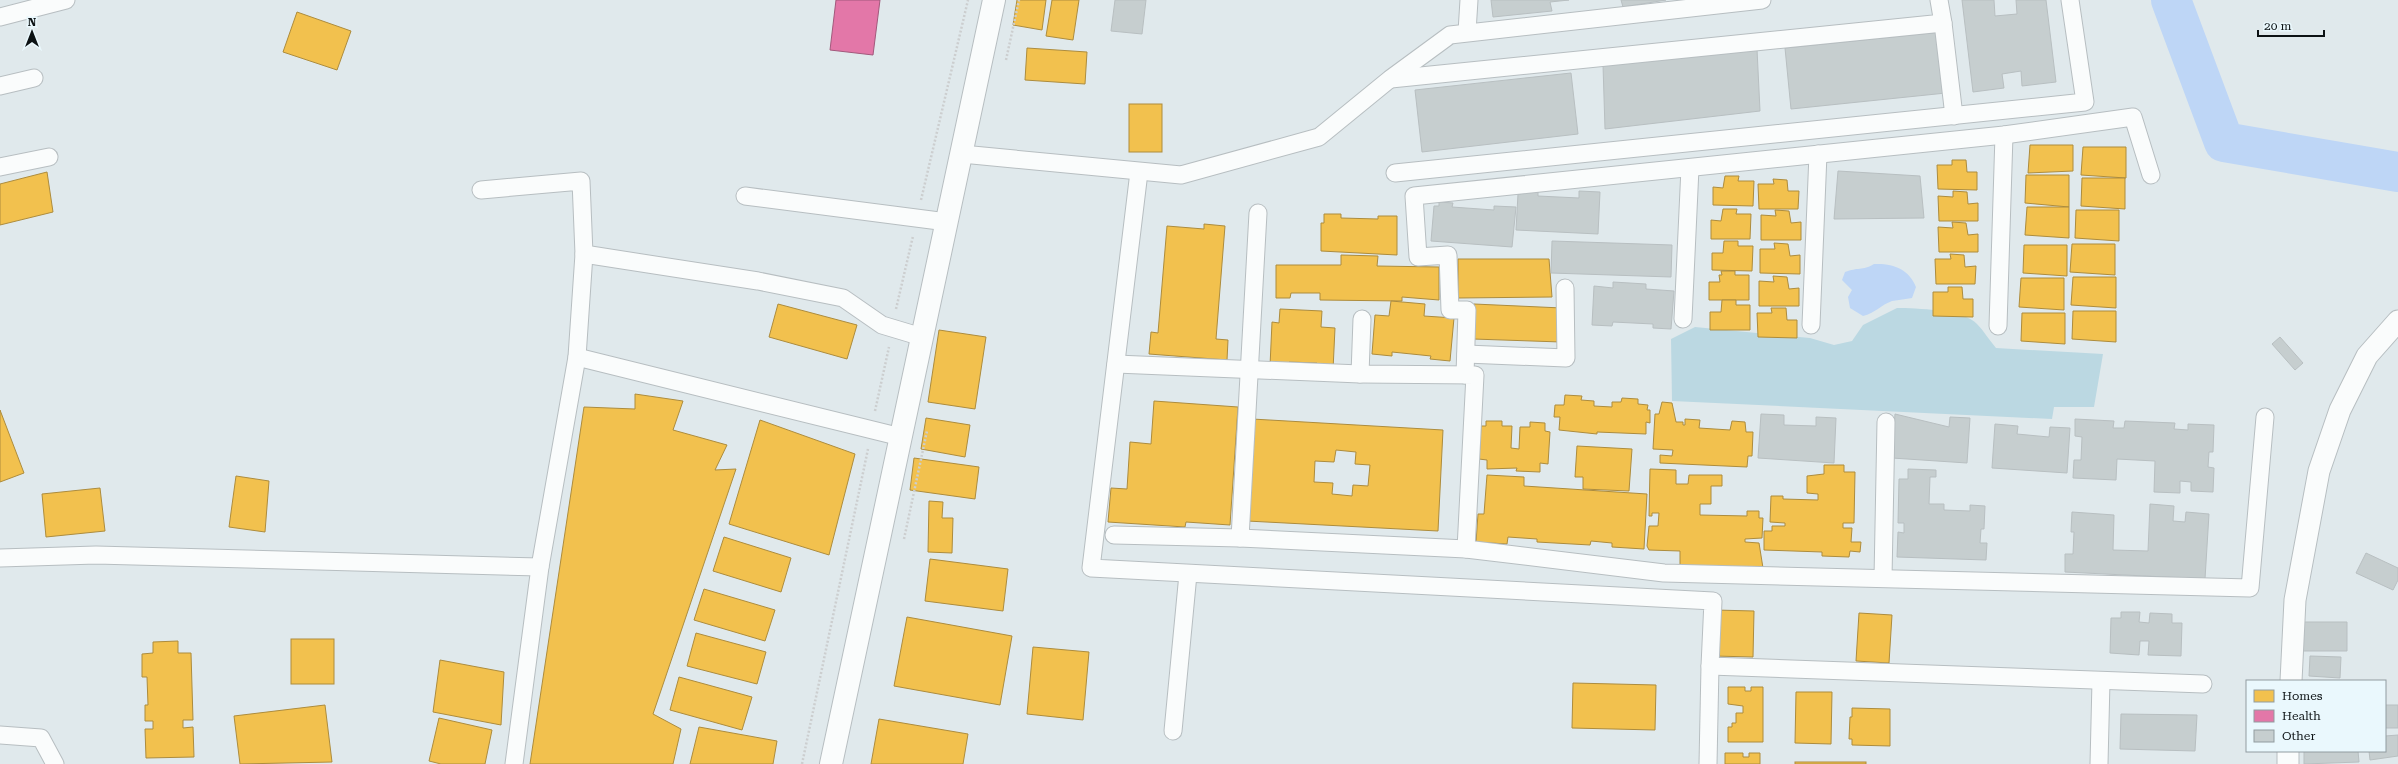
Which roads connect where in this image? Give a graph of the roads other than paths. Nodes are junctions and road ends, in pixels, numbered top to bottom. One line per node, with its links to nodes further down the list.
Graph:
1 (66, 0): 8 (street)
2 (994, 0): 16 (main road)
3 (1469, 0): 10 (street)
4 (1762, 0): 7 (street)
5 (1939, 0): 9 (street)
6 (2070, 0): 14 (street)
7 (1698, 3): 10 (street)
8 (0, 17)
9 (1943, 23): 12 (street); 14 (street)
10 (1467, 32): 12 (street)
11 (34, 78): 13 (street)
12 (1390, 79): 21 (street)
13 (0, 86)
14 (1954, 116): 22 (street)
15 (2004, 135): 17 (street); 23 (street); 34 (street)
16 (962, 154): 21 (street); 27 (main road)
17 (1818, 154): 20 (street); 33 (street)
18 (49, 157): 19 (street)
19 (0, 168)
20 (1690, 168): 31 (street); 36 (street)
21 (1139, 172): 38 (street)
22 (1395, 173)
23 (2152, 175)
24 (481, 190): 28 (street)
25 (745, 196): 27 (street)
26 (1258, 213): 39 (street)
27 (947, 222): 35 (main road)
28 (584, 254): 35 (street); 37 (street)
29 (1565, 288): 36 (street)
30 (1362, 319): 40 (street)
31 (1683, 319)
32 (2398, 321): 53 (street)
33 (1811, 325)
34 (1998, 326)
35 (922, 337): 44 (main road)
36 (1466, 354): 41 (street)
37 (577, 357): 44 (street); 49 (street)
38 (1116, 364): 39 (street); 50 (street)
39 (1250, 369): 40 (street); 46 (street)
40 (1360, 374): 41 (street)
41 (1465, 375): 47 (street)
42 (2265, 417): 51 (street)
43 (1886, 422): 51 (street)
44 (901, 437): 61 (main road)
45 (1114, 535): 46 (street)
46 (1240, 538): 47 (street)
47 (1466, 549): 51 (street)
48 (0, 558): 49 (street)
49 (540, 568): 60 (street)
50 (1188, 574): 52 (street); 56 (street)
51 (1882, 578)
52 (1710, 666): 54 (street); 62 (street)
53 (2291, 680)
54 (2101, 681): 55 (street); 63 (street)
55 (2203, 684)
56 (1173, 731)
57 (0, 736): 59 (street)
58 (2288, 752): 64 (street)
59 (55, 764)
60 (514, 764)
61 (832, 764)
62 (1708, 764)
63 (2099, 764)
64 (2288, 764)

